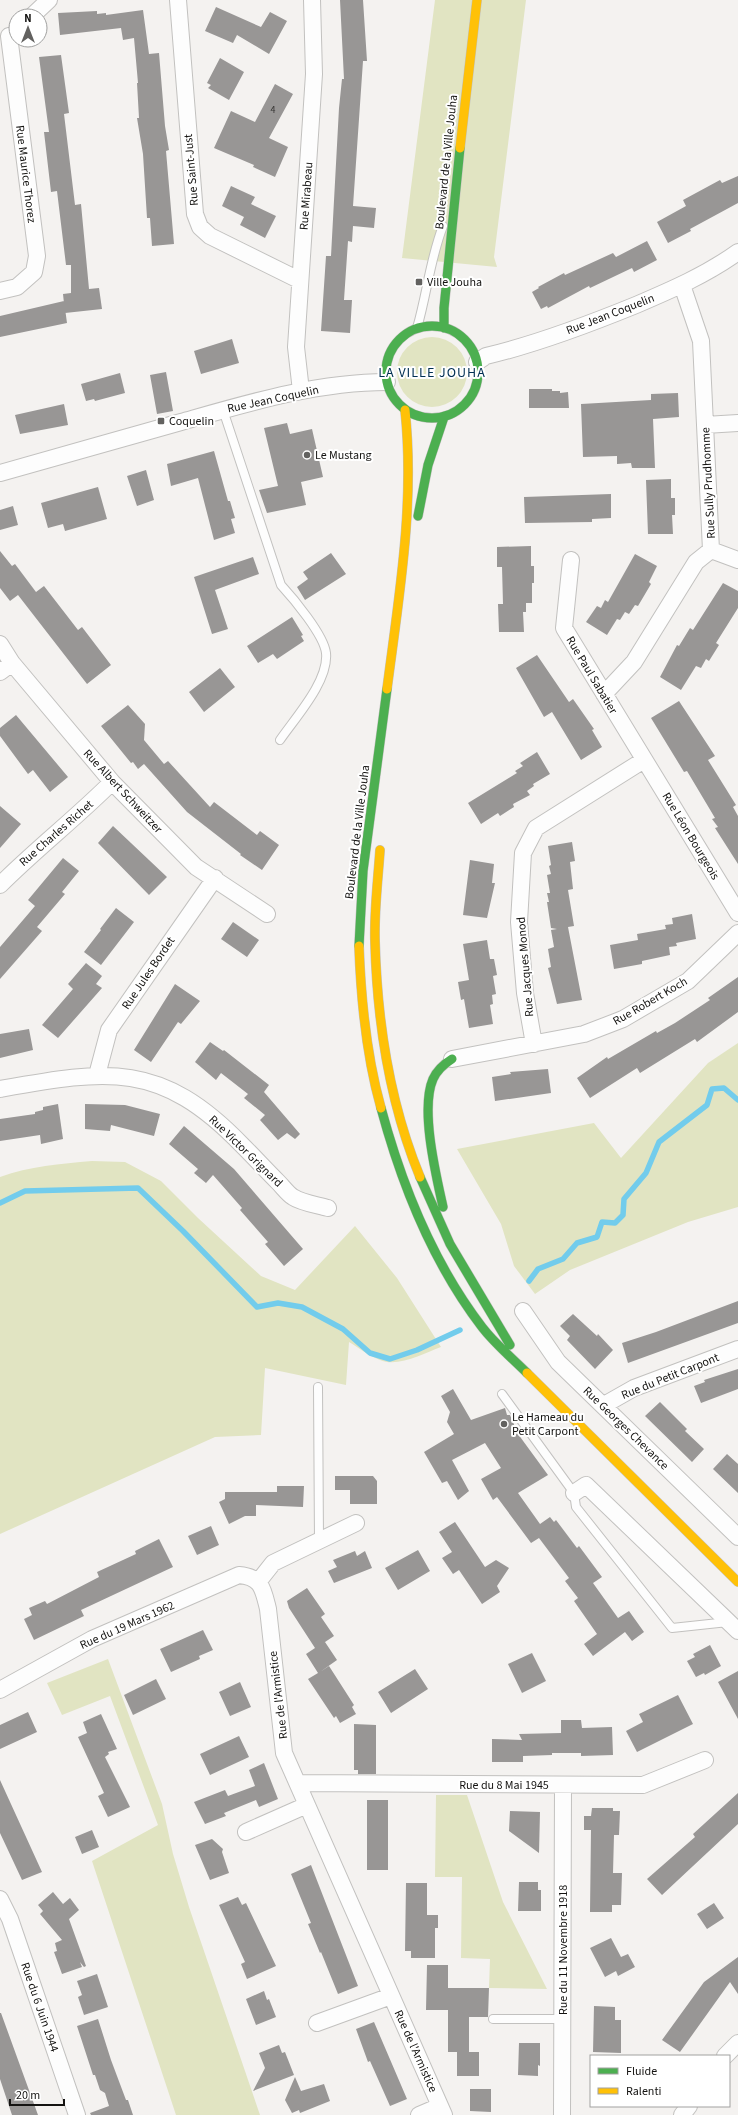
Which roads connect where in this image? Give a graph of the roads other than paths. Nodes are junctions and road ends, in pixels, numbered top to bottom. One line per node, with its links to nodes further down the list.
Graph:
1 (49, 0): 5 (street)
2 (178, 0): 9 (street, Rue Saint-Just)
3 (312, 0): 9 (street, Rue Mirabeau)
4 (477, 0): 7 (main road, Boulevard de la Ville Jouha)
5 (40, 8)
6 (10, 48): 11 (street, Rue Maurice Thorez)
7 (454, 199): 12 (lane); 13 (main road, Boulevard de la Ville Jouha)
8 (738, 252): 10 (street, Rue Jean Coquelin)
9 (299, 280): 16 (street, Rue Mirabeau)
10 (682, 285): 14 (street, Rue Jean Coquelin); 21 (street, Rue Sully Prudhomme)
11 (0, 291)
12 (417, 328): 13 (main road); 15 (main road)
13 (444, 328): 14 (main road)
14 (477, 362): 19 (main road)
15 (387, 382): 16 (street, Rue Jean Coquelin); 18 (main road)
16 (301, 391): 17 (street, Rue Jean Coquelin)
17 (223, 410): 22 (street, Rue Jean Coquelin); 32 (lane)
18 (406, 410): 19 (main road); 49 (main road, Boulevard de la Ville Jouha)
19 (444, 416): 23 (main road)
20 (738, 423): 21 (street)
21 (705, 425): 25 (street, Rue Sully Prudhomme)
22 (0, 474)
23 (417, 522)
24 (414, 544): 29 (main road)
25 (711, 550): 27 (street); 31 (street, Rue Sully Prudhomme)
26 (571, 560): 31 (street, Rue Paul Sabatier)
27 (738, 560)
28 (0, 644): 30 (street, Rue Albert Schweitzer)
29 (400, 662)
30 (6, 668): 34 (street, Rue Albert Schweitzer)
31 (604, 694): 33 (street, Rue Paul Sabatier)
32 (280, 740)
33 (644, 760): 38 (street, Rue Léon Bourgeois); 41 (street, Rue Jacques Monod)
34 (112, 782): 36 (street, Rue Albert Schweitzer); 37 (street, Rue Charles Richet)
35 (381, 841): 46 (main road, Boulevard de la Ville Jouha)
36 (215, 878): 39 (street, Rue Albert Schweitzer); 43 (street, Rue Jules Bordet)
37 (0, 884)
38 (738, 912)
39 (267, 914)
40 (738, 933): 41 (street, Rue Robert Koch)
41 (534, 1044): 42 (street, Rue Robert Koch)
42 (452, 1060): 46 (main road)
43 (97, 1075): 44 (street, Rue Victor Grignard); 45 (street, Rue Victor Grignard)
44 (0, 1089)
45 (328, 1208)
46 (450, 1244): 49 (main road, Boulevard de la Ville Jouha)
47 (523, 1311): 52 (street, Rue Georges Chevance)
48 (738, 1349): 52 (street, Rue du Petit Carpont)
49 (522, 1367): 58 (main road, Boulevard de la Ville Jouha)
50 (318, 1387): 56 (lane)
51 (502, 1394): 53 (lane)
52 (604, 1405): 55 (street, Rue Georges Chevance)
53 (574, 1493): 59 (street); 59 (lane)
54 (356, 1523): 56 (street)
55 (738, 1537)
56 (319, 1541): 57 (street)
57 (258, 1582): 60 (street, Rue du 19 Mars 1962); 62 (street, Rue de l'Armistice)
58 (738, 1582)
59 (733, 1627)
60 (0, 1690)
61 (705, 1760): 63 (street, Rue du 8 Mai 1945)
62 (298, 1783): 63 (street, Rue du 8 Mai 1945); 64 (street, Rue de l'Armistice)
63 (563, 1785): 69 (street, Rue du 11 Novembre 1918)
64 (307, 1805): 65 (street); 67 (street, Rue de l'Armistice)
65 (246, 1832)
66 (0, 1899): 75 (street, Rue du 6 Juin 1944)
67 (391, 1996): 70 (street, Rue de l'Armistice); 74 (street, Rue de l'Armistice)
68 (493, 2019): 69 (lane)
69 (562, 2019): 77 (street, Rue du 11 Novembre 1918)
70 (317, 2023)
71 (738, 2043): 72 (street)
72 (726, 2055)
73 (688, 2107): 78 (street)
74 (442, 2111): 76 (street, Rue de l'Armistice)
75 (77, 2115)
76 (419, 2115)
77 (562, 2115)
78 (682, 2115)

